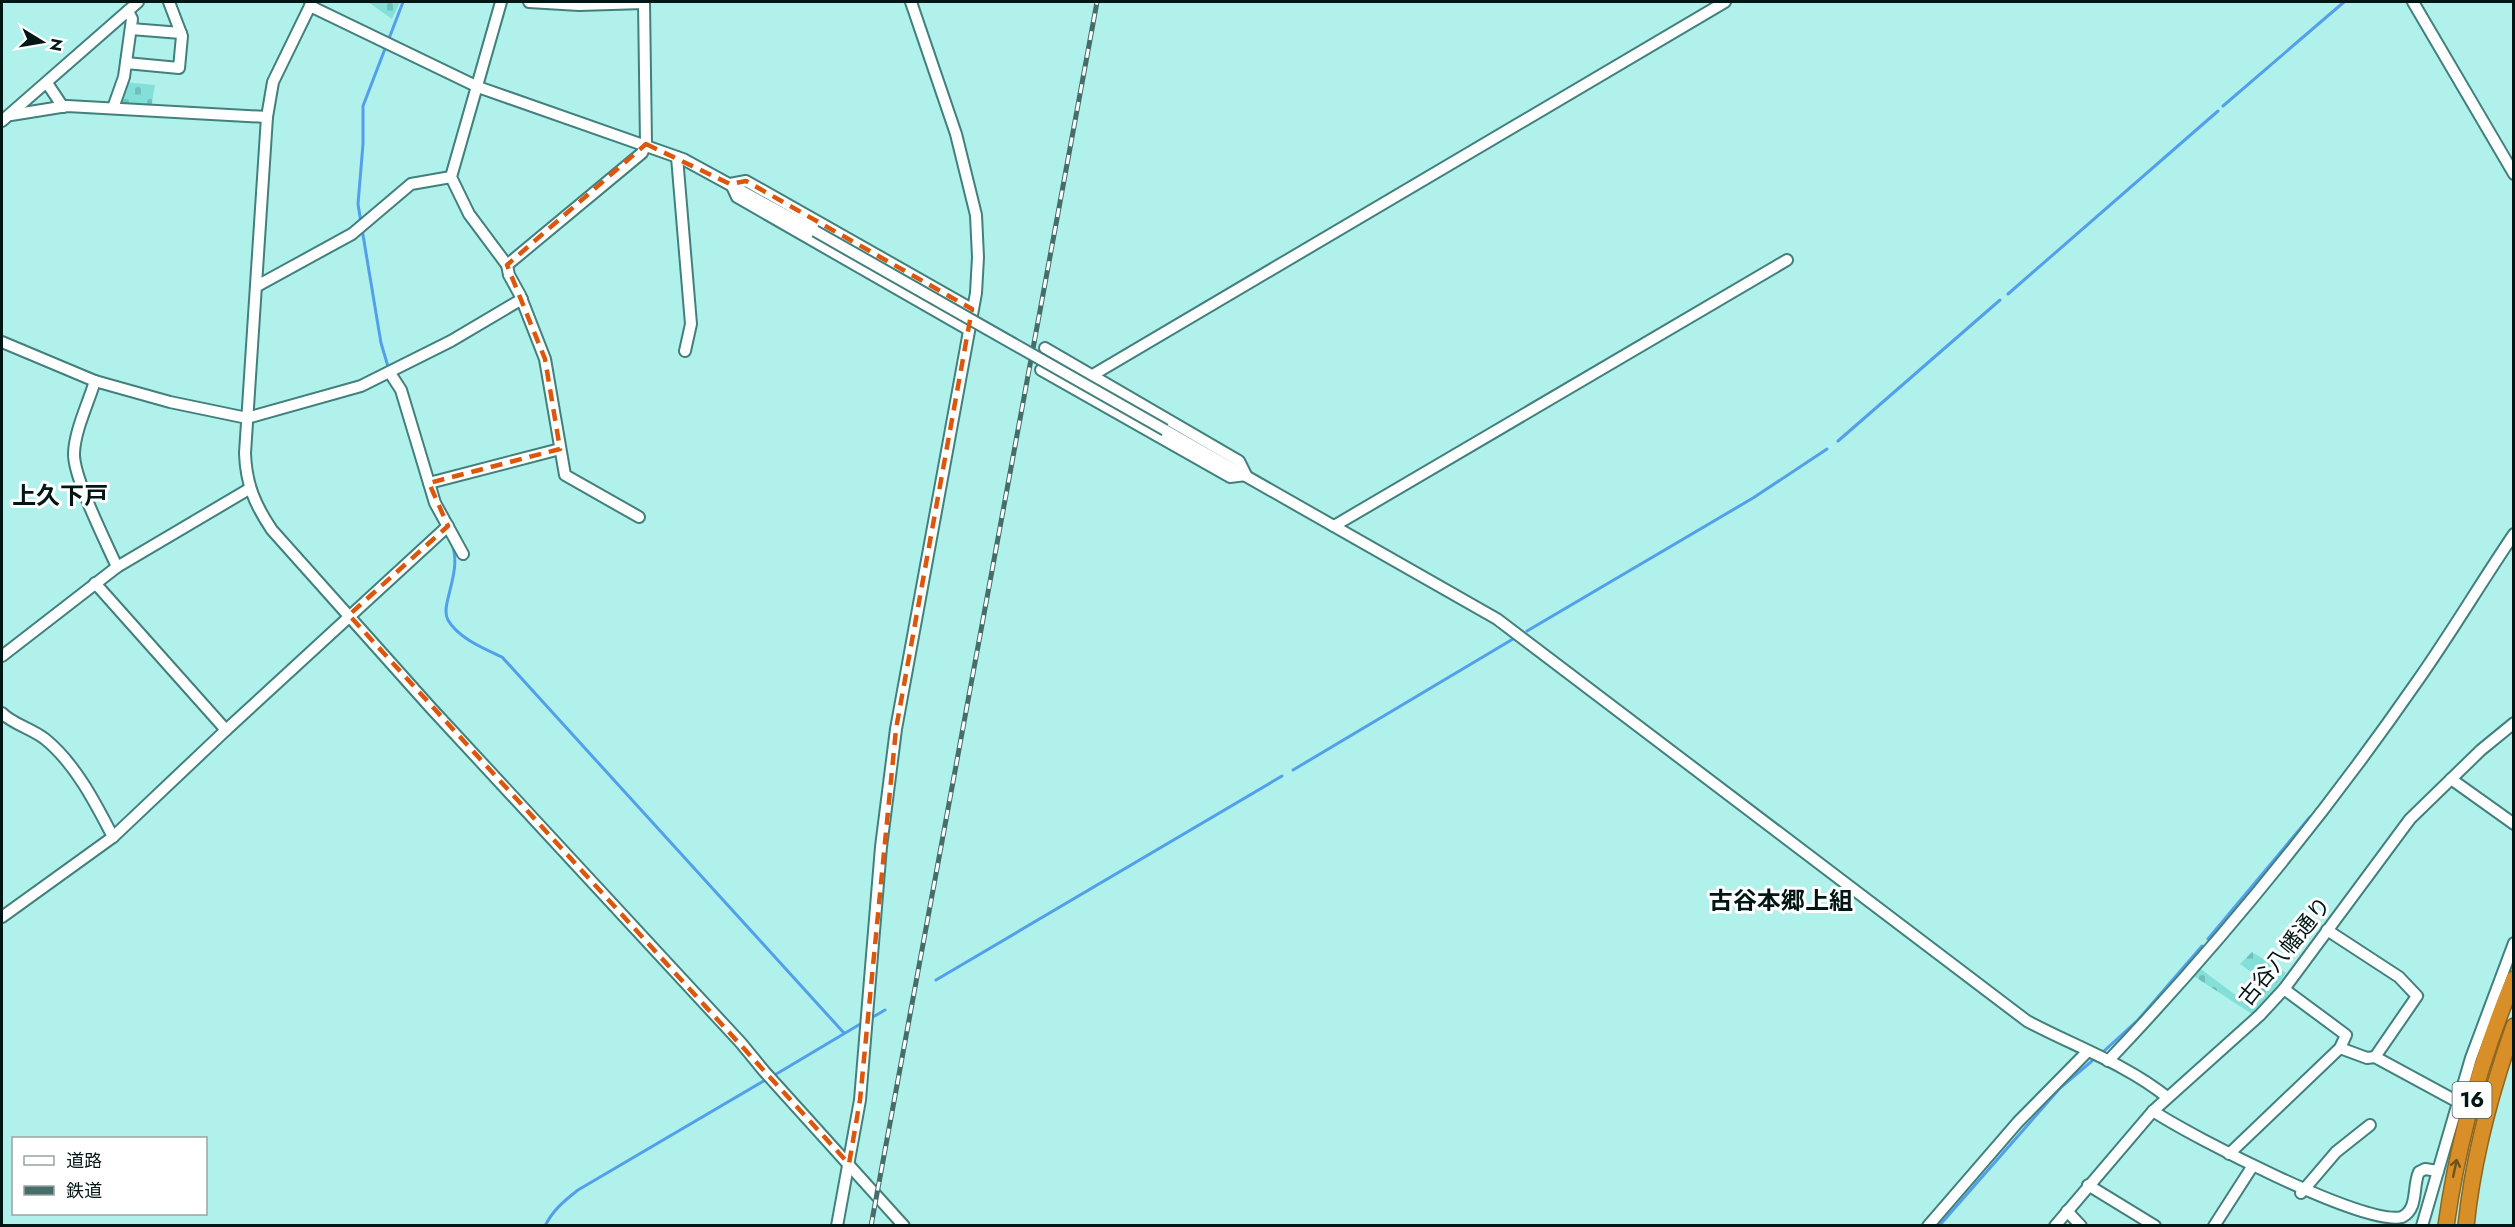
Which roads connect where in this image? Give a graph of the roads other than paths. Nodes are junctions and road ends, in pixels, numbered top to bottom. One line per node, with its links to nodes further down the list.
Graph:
1 (138, 2): 10 (street)
2 (170, 2): 12 (street)
3 (501, 2): 15 (street)
4 (529, 2): 5 (street)
5 (644, 2): 21 (street)
6 (911, 2): 30 (street)
7 (1725, 2): 37 (street)
8 (2413, 2): 23 (street)
9 (311, 4): 15 (street); 19 (street)
10 (128, 10): 11 (street); 14 (street)
11 (131, 29): 12 (street); 13 (street)
12 (181, 33): 13 (street)
13 (126, 63): 17 (street)
14 (46, 83): 16 (street); 18 (street)
15 (478, 87): 21 (street); 24 (street)
16 (63, 106): 17 (street); 18 (street)
17 (112, 108): 19 (street)
18 (11, 115): 20 (street)
19 (267, 117): 28 (street)
20 (2, 121)
21 (646, 144): 22 (street); 27 (street)
22 (677, 157): 25 (street); 34 (street)
23 (2514, 174)
24 (451, 177): 27 (street); 28 (street)
25 (730, 184): 30 (street); 31 (street); 41 (street, bridge)
26 (1787, 260): 46 (street)
27 (507, 265): 29 (street)
28 (256, 286): 39 (street)
29 (522, 299): 36 (street); 40 (street)
30 (972, 309): 31 (street)
31 (969, 330): 74 (street)
32 (2, 342): 38 (street)
33 (1045, 348): 37 (street)
34 (685, 351)
35 (1041, 370): 41 (street)
36 (390, 373): 39 (street); 42 (street)
37 (1091, 376): 41 (street)
38 (96, 381): 39 (street); 49 (street)
39 (247, 418): 43 (street)
40 (560, 449): 42 (street); 44 (street)
41 (1246, 476): 46 (street)
42 (429, 483): 45 (street)
43 (249, 489): 49 (street); 51 (street)
44 (639, 517)
45 (448, 526): 48 (street); 51 (street)
46 (1334, 526): 66 (street)
47 (2514, 534): 68 (street)
48 (463, 554)
49 (117, 567): 50 (street)
50 (94, 583): 52 (street); 55 (street)
51 (349, 615): 55 (street); 74 (street)
52 (2, 656)
53 (2, 713): 58 (street)
54 (2514, 723): 56 (street, 古谷八幡通り)
55 (226, 730): 58 (street)
56 (2451, 779): 57 (street); 60 (street, 古谷八幡通り)
57 (2514, 824)
58 (114, 837): 59 (street)
59 (2, 917)
60 (2327, 930): 63 (street, 古谷八幡通り); 67 (street)
61 (2514, 943): 70 (street)
62 (2514, 979): 88 (highway, 16, one-way to 62)
63 (2284, 988): 65 (street); 69 (street, 古谷八幡通り)
64 (2514, 1026): 89 (highway, 16)
65 (2340, 1048): 67 (street); 73 (street)
66 (2087, 1052): 68 (street); 82 (street)
67 (2375, 1057): 70 (street)
68 (2108, 1061): 69 (street)
69 (2167, 1097): 71 (street, 古谷八幡通り)
70 (2458, 1102): 76 (street)
71 (2153, 1111): 73 (street); 77 (street, 古谷八幡通り)
72 (2370, 1125): 78 (street)
73 (2229, 1154): 75 (street)
74 (849, 1164): 80 (street); 81 (street)
75 (2252, 1167): 78 (street); 86 (street)
76 (2438, 1171): 78 (street); 87 (street)
77 (2088, 1185): 79 (street, 古谷八幡通り); 85 (street)
78 (2301, 1193)
79 (2067, 1211): 83 (street, 古谷八幡通り); 84 (street)
80 (837, 1226)
81 (904, 1226)
82 (1928, 1226)
83 (2055, 1226)
84 (2081, 1226)
85 (2155, 1226)
86 (2214, 1226)
87 (2422, 1226)
88 (2446, 1226)
89 (2466, 1226)

